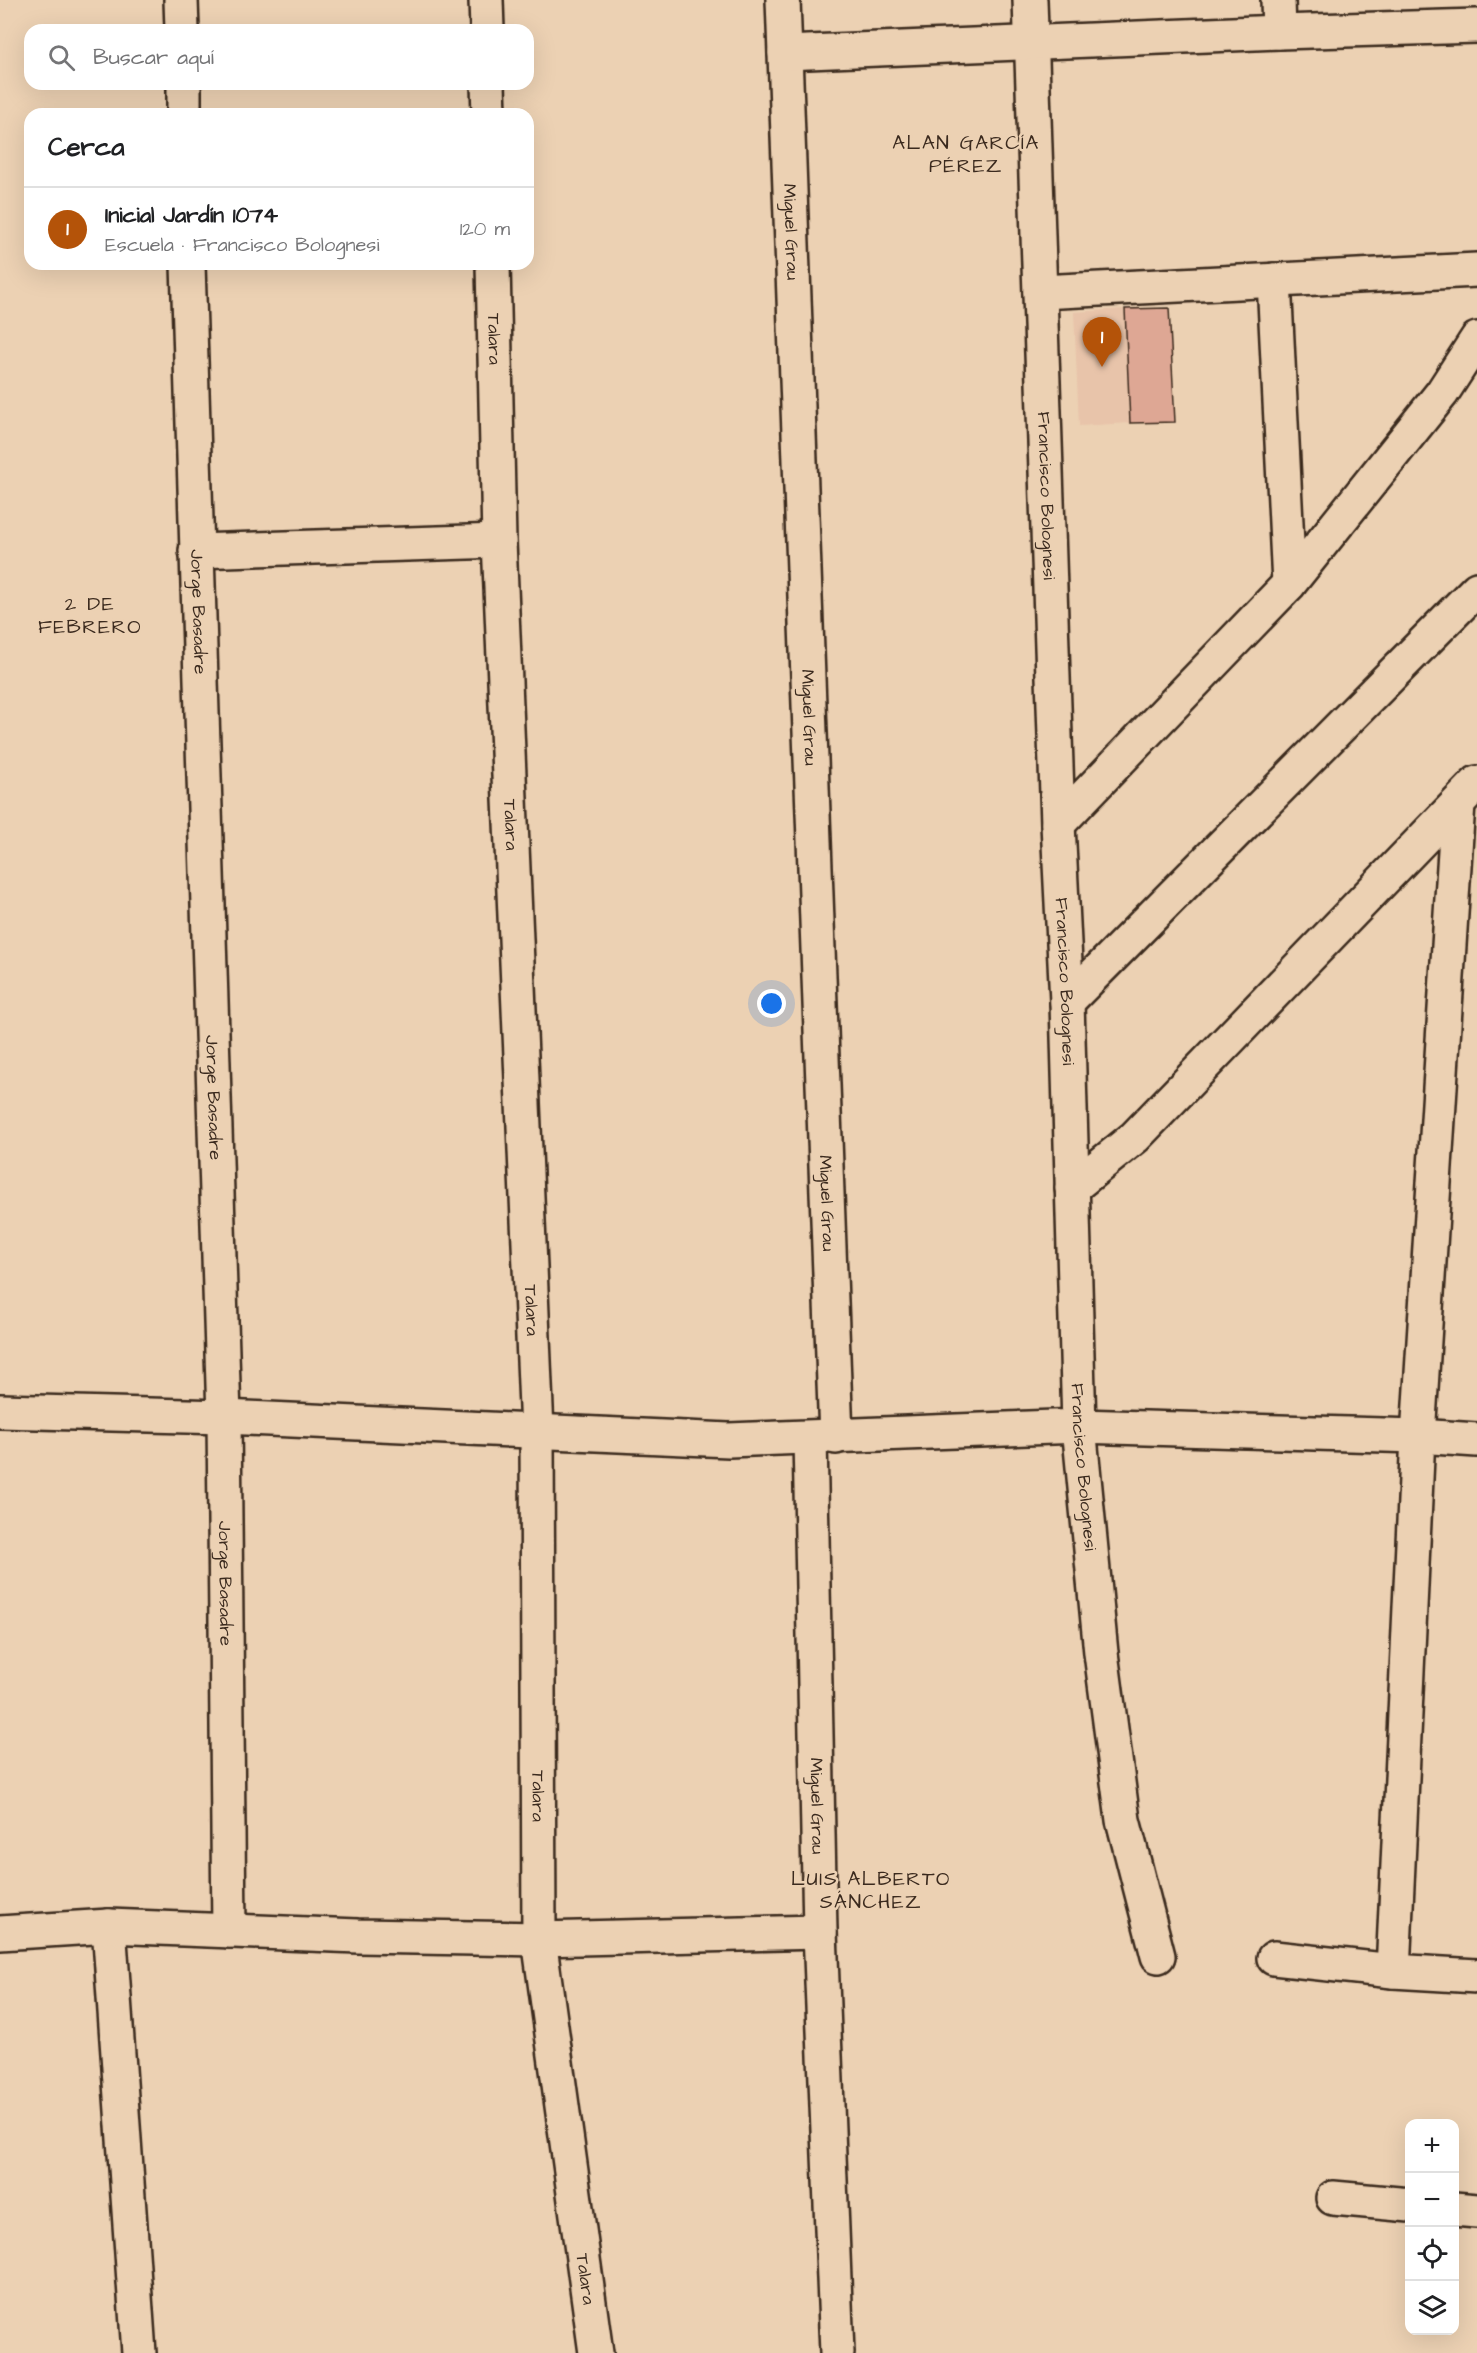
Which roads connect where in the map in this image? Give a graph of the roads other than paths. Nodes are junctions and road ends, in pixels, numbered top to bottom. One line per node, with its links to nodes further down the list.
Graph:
1 (181, 0): 6 (street)
2 (486, 0): 7 (street)
3 (783, 0): 10 (street, Miguel Grau)
4 (1030, 0): 9 (street, Francisco Bolognesi)
5 (1278, 16): 8 (street); 9 (street)
6 (182, 24)
7 (487, 24)
8 (1477, 26)
9 (1031, 44): 10 (street); 19 (street, Francisco Bolognesi)
10 (785, 53): 34 (street, Miguel Grau)
11 (184, 90): 13 (street)
12 (488, 90): 14 (street)
13 (184, 108)
14 (489, 108)
15 (188, 270): 22 (street, Jorge Basadre)
16 (493, 270): 21 (street, Talara)
17 (1477, 270): 18 (street)
18 (1274, 280): 19 (street); 23 (street)
19 (1040, 292): 26 (street, Francisco Bolognesi)
20 (1477, 339): 23 (street)
21 (499, 541): 22 (street); 32 (street, Talara)
22 (196, 551): 30 (street, Jorge Basadre)
23 (1289, 584): 26 (street)
24 (1477, 589): 27 (street)
25 (1468, 793): 28 (street); 33 (street)
26 (1058, 824): 27 (street, Francisco Bolognesi)
27 (1066, 1002): 28 (street, Francisco Bolognesi)
28 (1072, 1188): 31 (street, Francisco Bolognesi)
29 (0, 1411): 30 (street)
30 (224, 1417): 32 (street); 37 (street, Jorge Basadre)
31 (1079, 1426): 33 (street); 34 (street); 41 (street, Francisco Bolognesi)
32 (537, 1431): 34 (street); 40 (street, Talara)
33 (1418, 1436): 35 (street); 43 (street)
34 (823, 1438): 38 (street, Miguel Grau)
35 (1477, 1440)
36 (109, 1926): 37 (street); 39 (street); 49 (street)
37 (229, 1931): 40 (street)
38 (820, 1932): 40 (street); 51 (street, Miguel Grau)
39 (0, 1933)
40 (539, 1939): 50 (street, Talara)
41 (1158, 1956)
42 (1274, 1958): 43 (street)
43 (1393, 1971): 44 (street)
44 (1477, 1976)
45 (1333, 2198): 46 (street)
46 (1405, 2205)
47 (1459, 2209): 48 (street)
48 (1477, 2211)
49 (140, 2353)
50 (596, 2353)
51 (837, 2353)

